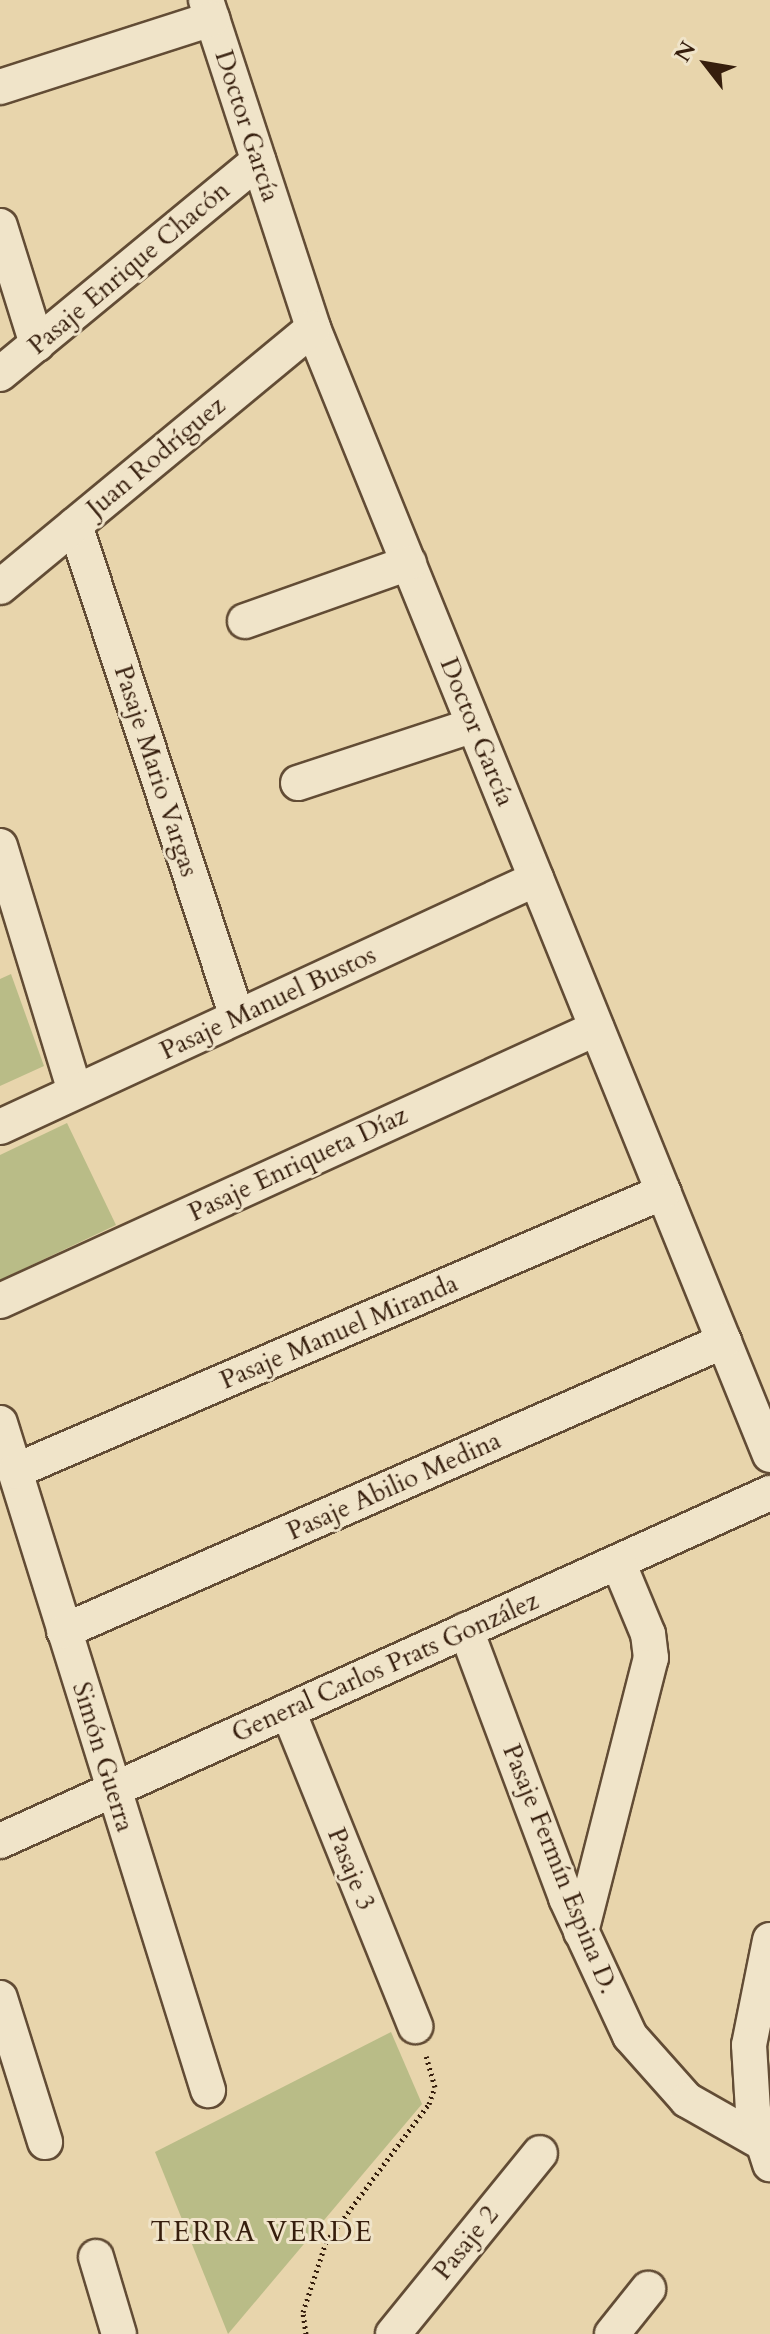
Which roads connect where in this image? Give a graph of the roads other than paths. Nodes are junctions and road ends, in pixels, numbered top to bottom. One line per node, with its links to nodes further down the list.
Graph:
1 (209, 9): 2 (street); 3 (street, Doctor García)
2 (0, 87)
3 (258, 161): 5 (street, Doctor García); 6 (street, Pasaje Enrique Chacón)
4 (0, 226): 6 (street)
5 (313, 328): 8 (street, Juan Rodríguez); 9 (street, Doctor García)
6 (37, 344): 7 (street, Pasaje Enrique Chacón)
7 (0, 374)
8 (75, 525): 10 (street, Juan Rodríguez); 16 (street, Pasaje Mario Vargas)
9 (409, 563): 11 (street); 12 (street, Doctor García)
10 (0, 587)
11 (245, 621)
12 (474, 725): 13 (street); 15 (street, Doctor García)
13 (298, 783)
14 (0, 846): 18 (street)
15 (536, 879): 16 (street, Pasaje Manuel Bustos); 17 (street, Doctor García)
16 (237, 1017): 18 (street, Pasaje Manuel Bustos)
17 (597, 1028): 20 (street, Doctor García); 21 (street, Pasaje Enriqueta Díaz)
18 (75, 1092): 19 (street, Pasaje Manuel Bustos)
19 (0, 1127)
20 (663, 1192): 22 (street, Doctor García); 25 (street, Pasaje Manuel Miranda)
21 (0, 1301)
22 (724, 1341): 24 (street, Doctor García); 29 (street, Pasaje Abilio Medina)
23 (0, 1423): 25 (street, Simón Guerra)
24 (770, 1455)
25 (15, 1471): 29 (street, Simón Guerra)
26 (770, 1493): 27 (street, General Carlos Prats González)
27 (618, 1562): 28 (street, General Carlos Prats González); 33 (street)
28 (466, 1630): 30 (street, General Carlos Prats González); 33 (street, Pasaje Fermín Espina D.)
29 (64, 1631): 31 (street, Simón Guerra)
30 (288, 1711): 31 (street, General Carlos Prats González); 36 (street, Pasaje 3)
31 (113, 1790): 32 (street, General Carlos Prats González); 37 (street, Simón Guerra)
32 (0, 1841)
33 (581, 1932): 40 (street, Pasaje Fermín Espina D.)
34 (770, 1940): 40 (street)
35 (0, 1998): 38 (street)
36 (415, 2026)
37 (208, 2090)
38 (45, 2142)
39 (540, 2153): 44 (street, Pasaje 2)
40 (765, 2153)
41 (96, 2257): 43 (street)
42 (648, 2289): 45 (street)
43 (119, 2334)
44 (393, 2334)
45 (612, 2334)

